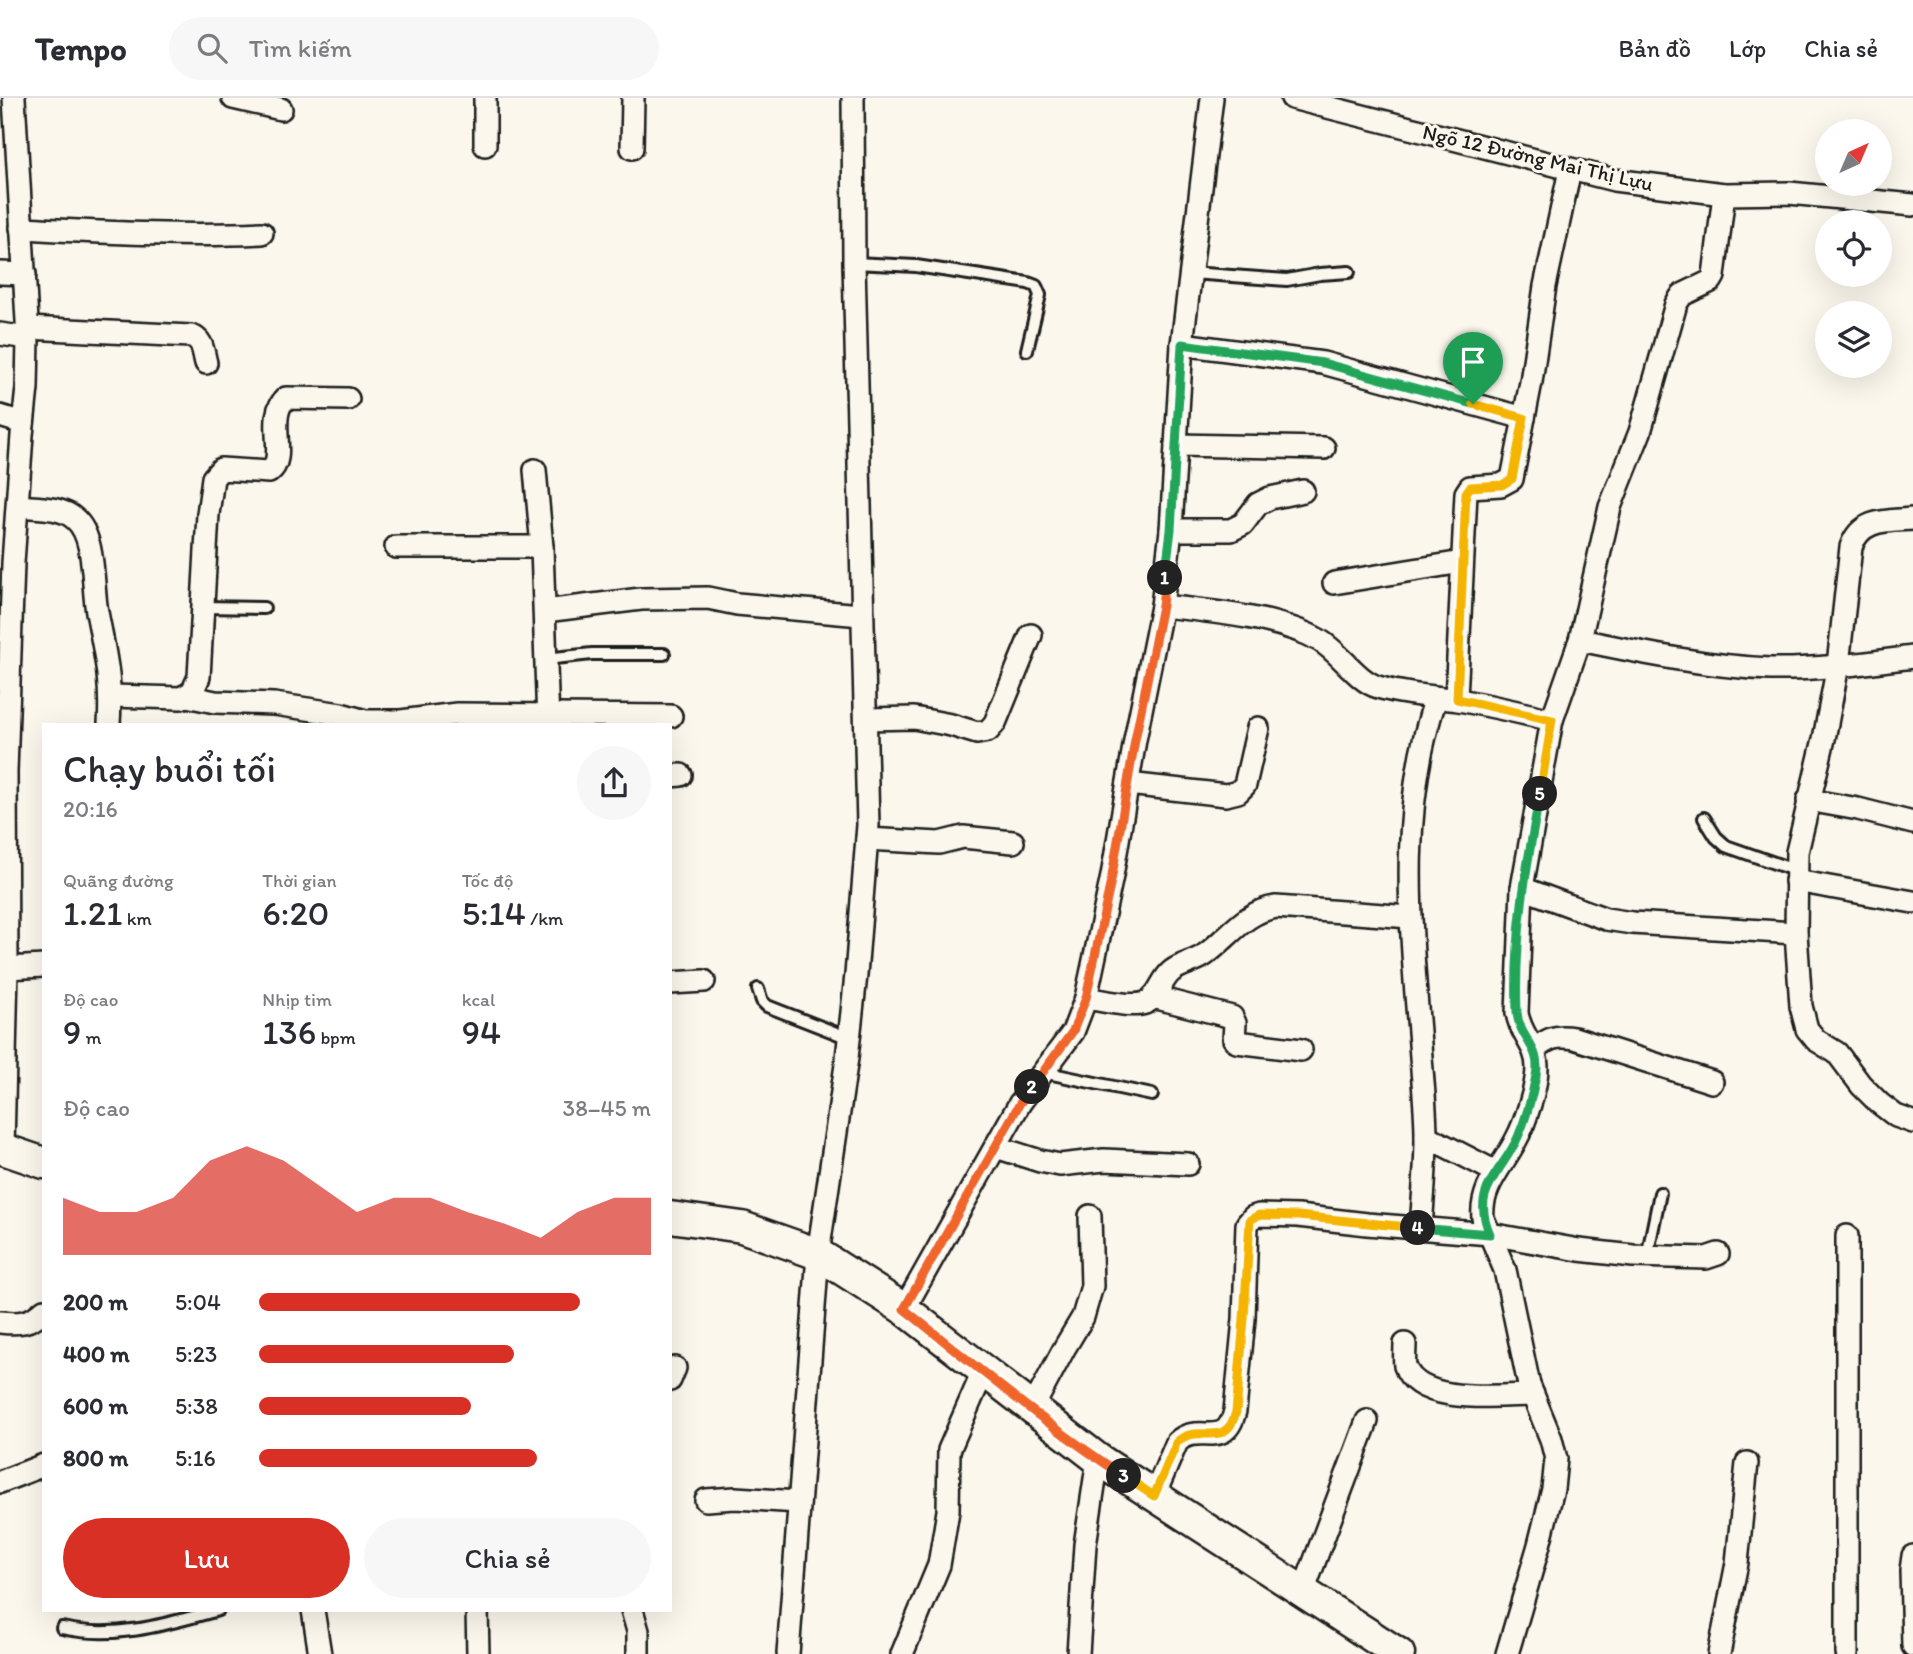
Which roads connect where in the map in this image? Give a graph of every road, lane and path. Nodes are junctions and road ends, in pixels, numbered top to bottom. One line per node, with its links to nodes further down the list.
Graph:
1 (233, 98): 8 (street)
2 (485, 98): 9 (street)
3 (633, 98): 10 (street)
4 (853, 98): 17 (street)
5 (1212, 98): 20 (street)
6 (1292, 98): 11 (street, Ngõ 12 Đường Mai Thị Lựu)
7 (12, 99): 14 (street)
8 (281, 109)
9 (485, 145)
10 (632, 148)
11 (1570, 170): 12 (street, Ngõ 12 Đường Mai Thị Lựu); 29 (street)
12 (1724, 194): 13 (street, Ngõ 12 Đường Mai Thị Lựu); 50 (street)
13 (1913, 205)
14 (21, 232): 15 (street); 16 (street); 21 (street)
15 (261, 233)
16 (0, 235)
17 (854, 263): 25 (lane); 47 (street)
18 (1349, 272): 20 (lane)
19 (0, 273): 21 (street)
20 (1191, 273): 24 (street)
21 (25, 274): 22 (street)
22 (28, 333): 23 (street); 26 (street); 30 (street)
23 (0, 334)
24 (1182, 344): 29 (street); 31 (street)
25 (1027, 350)
26 (206, 363)
27 (348, 399): 44 (street)
28 (0, 416): 30 (street)
29 (1524, 418): 41 (street)
30 (23, 423): 35 (street)
31 (1176, 445): 32 (street); 37 (street)
32 (1324, 448)
33 (535, 470): 39 (street)
34 (1303, 491): 37 (street)
35 (18, 506): 40 (street); 55 (street)
36 (1913, 519): 54 (street)
37 (1171, 530): 43 (street)
38 (396, 547): 39 (street)
39 (542, 547): 46 (street)
40 (6, 562): 48 (street)
41 (1462, 562): 42 (street); 57 (street)
42 (1334, 583)
43 (1162, 606): 57 (street); 64 (street)
44 (203, 607): 45 (lane); 56 (street)
45 (264, 608)
46 (545, 611): 47 (street); 53 (street)
47 (861, 614): 60 (street)
48 (6, 623): 65 (street)
49 (1031, 635): 60 (street)
50 (1580, 640): 54 (street); 61 (street)
51 (664, 654): 53 (lane)
52 (1913, 657): 54 (street)
53 (545, 659): 59 (street)
54 (1838, 665): 66 (street)
55 (111, 696): 56 (street); 62 (street)
56 (187, 696): 59 (street)
57 (1446, 699): 61 (street); 74 (street)
58 (671, 716): 59 (street)
59 (547, 719)
60 (866, 719): 69 (street)
61 (1552, 720): 72 (street)
62 (109, 723)
63 (1258, 729): 64 (street)
64 (1128, 784): 82 (street)
65 (3, 798): 77 (street)
66 (1808, 800): 68 (street); 71 (street)
67 (1704, 818): 71 (lane)
68 (1913, 823)
69 (867, 839): 70 (street); 83 (street)
70 (1013, 842)
71 (1797, 876): 73 (street); 75 (street)
72 (1522, 888): 75 (street); 84 (street)
73 (1913, 902)
74 (1410, 917): 81 (street); 90 (street)
75 (1796, 933): 89 (street)
76 (42, 966): 77 (street)
77 (7, 968): 92 (street)
78 (704, 981): 79 (street)
79 (672, 983)
80 (758, 989): 83 (lane)
81 (1153, 997): 82 (street); 85 (street)
82 (1086, 998): 86 (street)
83 (849, 1038): 102 (street)
84 (1535, 1049): 87 (street); 95 (street)
85 (1301, 1050)
86 (1043, 1072): 88 (lane); 91 (street)
87 (1712, 1082)
88 (1152, 1095)
89 (1913, 1122)
90 (1426, 1136): 95 (street); 99 (street)
91 (996, 1147): 94 (street); 105 (street)
92 (1, 1148): 93 (main road)
93 (42, 1162)
94 (1188, 1164)
95 (1496, 1172): 100 (street)
96 (1660, 1193): 104 (lane)
97 (1090, 1216): 111 (street)
98 (672, 1217): 102 (main road)
99 (1421, 1228): 100 (street); 117 (street)
100 (1490, 1234): 104 (street); 110 (street)
101 (1847, 1237): 139 (street)
102 (818, 1254): 105 (main road); 119 (street)
103 (1718, 1255): 104 (street)
104 (1647, 1257)
105 (904, 1309): 109 (main road)
106 (42, 1311): 107 (street)
107 (0, 1322)
108 (1405, 1344): 110 (street)
109 (983, 1372): 111 (main road); 134 (street)
110 (1533, 1395): 137 (street)
111 (1032, 1409): 113 (main road)
112 (1367, 1421): 121 (street)
113 (1098, 1459): 117 (main road); 135 (street)
114 (1746, 1463): 138 (street)
115 (42, 1466): 116 (street)
116 (0, 1482)
117 (1154, 1496): 121 (main road)
118 (706, 1500): 119 (street)
119 (799, 1502): 133 (street)
120 (1913, 1556): 122 (street)
121 (1303, 1592): 128 (main road)
122 (1912, 1594): 129 (street)
123 (211, 1612): 127 (lane)
124 (313, 1612): 130 (street)
125 (477, 1612): 131 (street)
126 (633, 1612): 132 (street)
127 (62, 1628)
128 (1372, 1646): 136 (main road)
129 (1913, 1646)
130 (320, 1654)
131 (478, 1654)
132 (638, 1654)
133 (788, 1654)
134 (902, 1654)
135 (1079, 1654)
136 (1399, 1654)
137 (1507, 1654)
138 (1719, 1654)
139 (1847, 1654)

